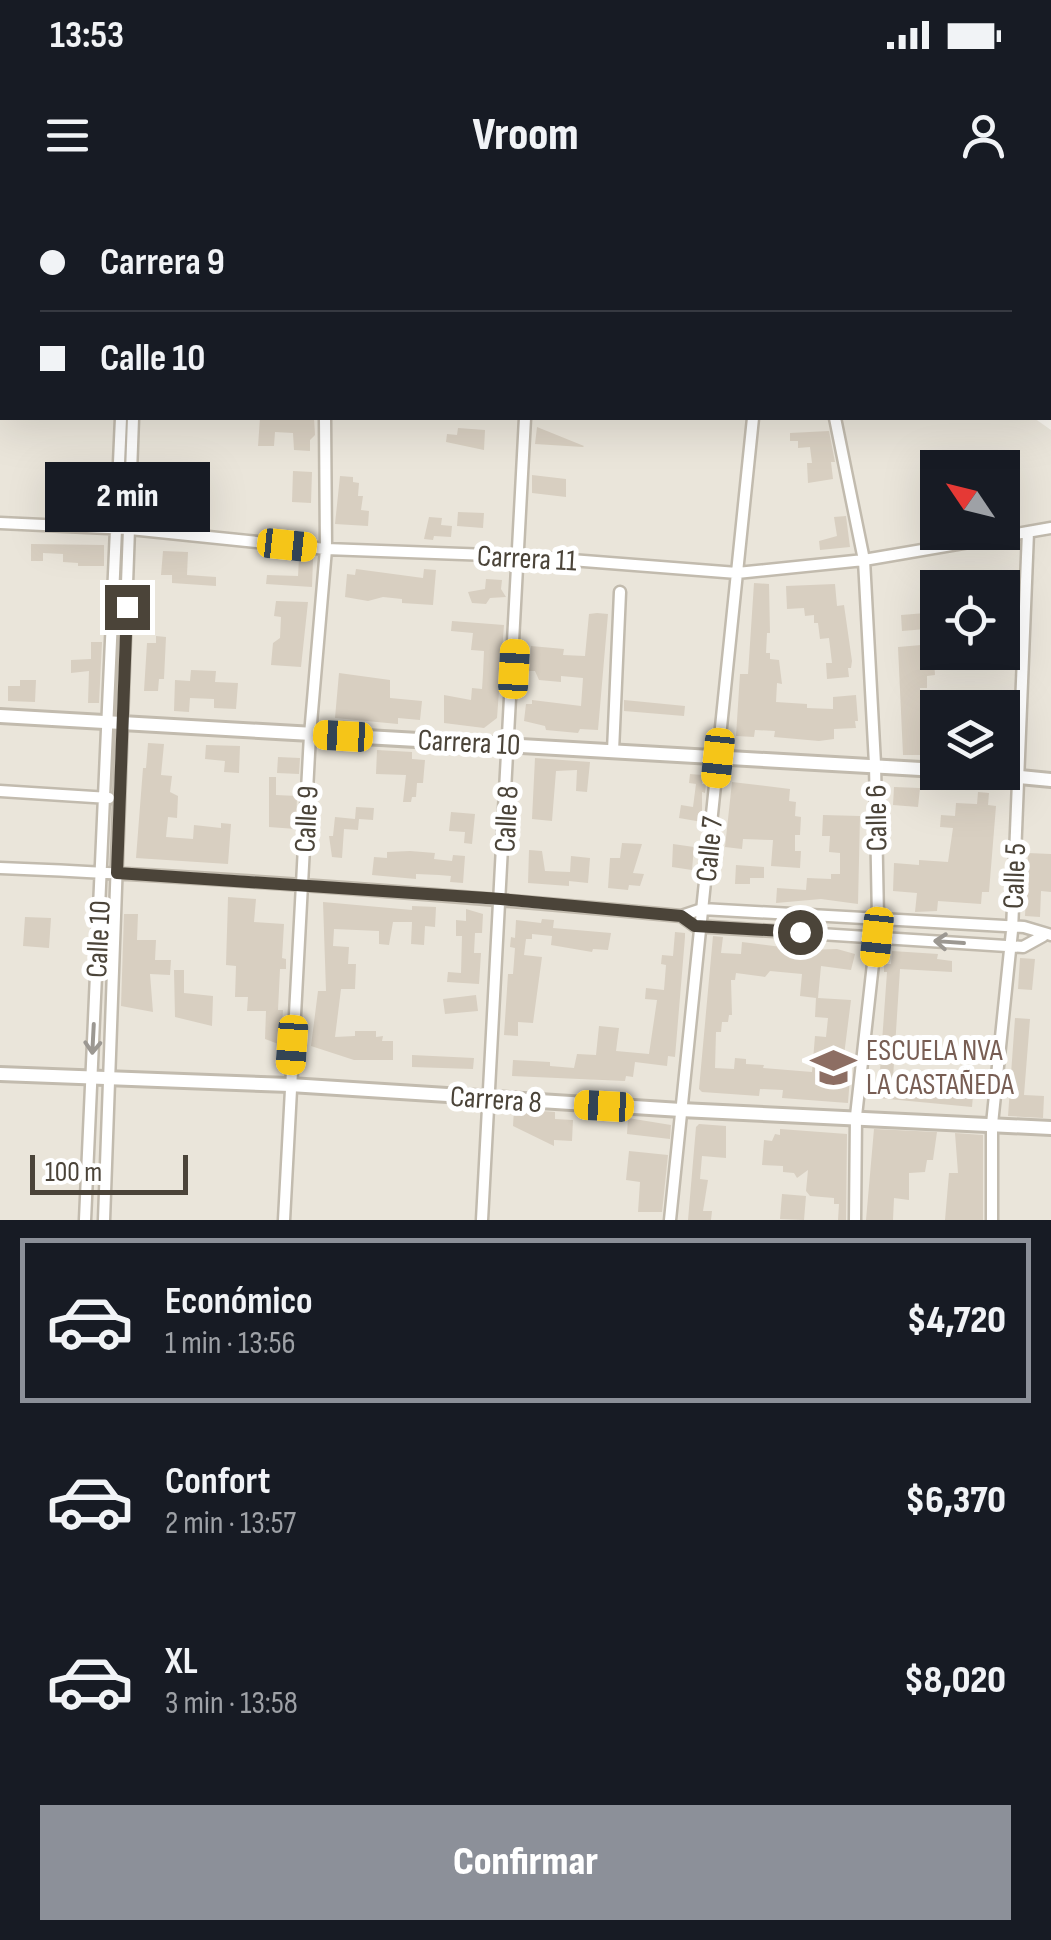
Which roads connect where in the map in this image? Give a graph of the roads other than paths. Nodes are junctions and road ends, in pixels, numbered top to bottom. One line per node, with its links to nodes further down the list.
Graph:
1 (120, 420): 9 (street, Calle 10)
2 (133, 420): 10 (street, Calle 10)
3 (325, 420): 12 (street, Calle 9)
4 (525, 420): 13 (street, Calle 8)
5 (754, 420): 15 (street, Calle 7)
6 (835, 420): 14 (street, Calle 6)
7 (0, 523): 9 (street, Carrera 11)
8 (1051, 528): 11 (street, Carrera 11)
9 (116, 529): 10 (street, Carrera 11); 19 (street, Calle 10)
10 (130, 529): 12 (street, Carrera 11); 19 (street, Calle 10)
11 (1028, 532): 14 (street, Carrera 11); 17 (street, Calle 5)
12 (326, 549): 13 (street, Carrera 11); 20 (street, Calle 9)
13 (520, 556): 15 (street, Carrera 11); 21 (street, Calle 8)
14 (864, 560): 15 (street, Carrera 11); 24 (street, Calle 6)
15 (737, 574): 23 (street, Calle 7)
16 (620, 592): 22 (street)
17 (1020, 710)
18 (0, 716): 19 (street, Carrera 10)
19 (115, 723): 20 (street, Carrera 10); 30 (street, Calle 10); 31 (street, Calle 10)
20 (310, 734): 21 (street, Carrera 10); 35 (street, Calle 9)
21 (510, 744): 22 (street, Carrera 10); 36 (street, Calle 8)
22 (613, 751): 23 (street, Carrera 10)
23 (718, 758): 24 (street, Carrera 10); 37 (street, Calle 7)
24 (876, 764): 25 (street, Carrera 10); 39 (street, Calle 6)
25 (920, 768)
26 (1020, 777): 27 (street)
27 (1051, 780)
28 (1017, 790): 41 (street, Calle 5)
29 (0, 791): 30 (street)
30 (104, 797): 31 (street); 33 (street, Calle 10)
31 (120, 799): 34 (street, Calle 10)
32 (0, 868): 33 (street)
33 (101, 872): 34 (street); 46 (street, Calle 10, one-way to 46)
34 (117, 873): 35 (street); 47 (street, Calle 10)
35 (303, 886): 36 (street); 48 (street, Calle 9)
36 (501, 899): 38 (street); 49 (street, Calle 8)
37 (702, 909): 38 (street); 39 (street); 40 (street, Calle 7)
38 (681, 916): 40 (street)
39 (878, 920): 41 (street); 43 (street, Calle 6)
40 (700, 926): 43 (street); 50 (street, Calle 7)
41 (1013, 926): 42 (street); 44 (street, Calle 5)
42 (1047, 936): 44 (street)
43 (877, 937): 44 (street, one-way to 43); 51 (street, Calle 6)
44 (1011, 946): 52 (street, Calle 5)
45 (0, 1074): 46 (street, Carrera 8)
46 (92, 1079): 47 (street, Carrera 8); 54 (street, Calle 10)
47 (109, 1079): 48 (street, Carrera 8); 55 (street, Calle 10)
48 (290, 1085): 49 (street, Carrera 8); 56 (street, Calle 9)
49 (488, 1098): 50 (street, Carrera 8); 57 (street, Calle 8)
50 (682, 1110): 51 (street, Carrera 8); 58 (street, Calle 7)
51 (856, 1116): 52 (street, Carrera 8); 59 (street, Calle 6)
52 (992, 1124): 53 (street, Carrera 8); 60 (street, Calle 5)
53 (1051, 1128)
54 (85, 1220)
55 (104, 1220)
56 (284, 1220)
57 (482, 1220)
58 (670, 1220)
59 (855, 1220)
60 (992, 1220)

